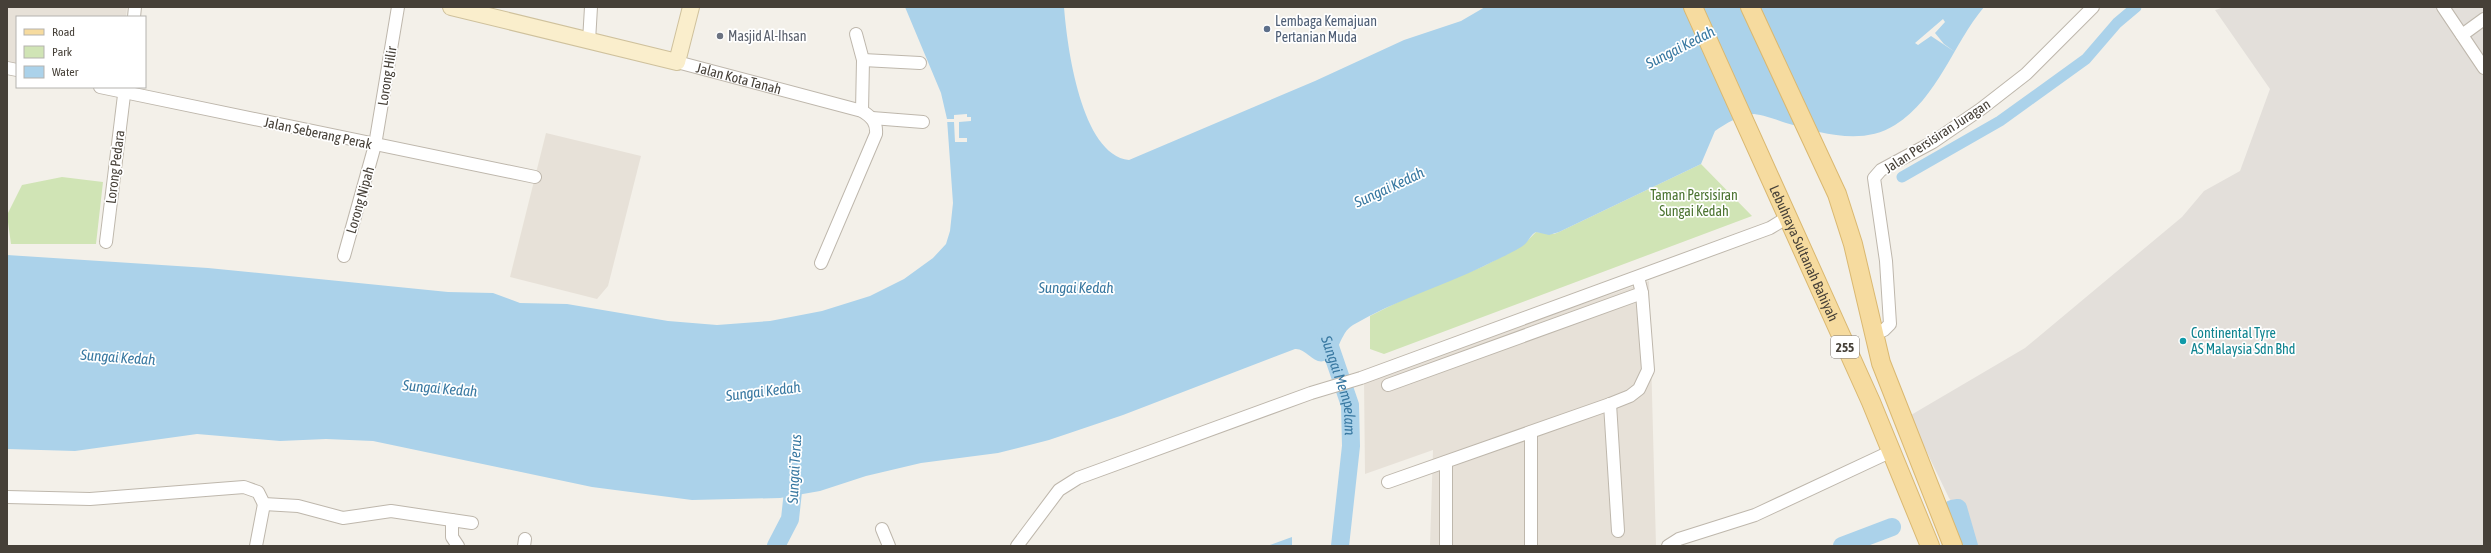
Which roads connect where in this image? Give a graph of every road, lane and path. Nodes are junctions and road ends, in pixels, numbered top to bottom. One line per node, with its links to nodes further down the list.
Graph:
1 (398, 7): 21 (street, Lorong Hilir)
2 (451, 7): 12 (street, Jalan Kota Tanah)
3 (591, 7): 12 (street)
4 (691, 7): 14 (street)
5 (1693, 7): 23 (main road, Lebuhraya Sultanah Bahiyah / 255)
6 (1750, 7): 29 (main road, 255)
7 (2093, 7): 29 (street, Jalan Persisiran Juragan)
8 (2443, 7): 11 (street)
9 (2484, 19): 11 (street)
10 (856, 34): 13 (street)
11 (2462, 35): 16 (street)
12 (589, 41): 14 (street, Jalan Kota Tanah)
13 (863, 60): 15 (street); 19 (street)
14 (677, 62): 19 (street, Jalan Kota Tanah)
15 (920, 63)
16 (2484, 68)
17 (108, 88): 18 (street, Jalan Seberang Perak)
18 (125, 90): 21 (street, Jalan Seberang Perak); 24 (street, Lorong Pedara)
19 (867, 114): 20 (street, Jalan Kota Tanah); 26 (street)
20 (923, 122)
21 (376, 144): 22 (street, Jalan Seberang Perak); 25 (street, Lorong Nipah)
22 (535, 177)
23 (1788, 217): 27 (street); 33 (main road, Lebuhraya Sultanah Bahiyah / 255)
24 (106, 242)
25 (344, 256)
26 (821, 263)
27 (1638, 277): 28 (street); 47 (street)
28 (1642, 293): 30 (street); 31 (street)
29 (1874, 335): 42 (main road, 255)
30 (1388, 385)
31 (1610, 404): 32 (street); 41 (street)
32 (1531, 432): 34 (street); 49 (street)
33 (1892, 451): 43 (main road, Lebuhraya Sultanah Bahiyah / 255); 50 (street)
34 (1446, 462): 35 (street); 48 (street)
35 (1388, 482)
36 (7, 497): 37 (street)
37 (264, 504): 38 (street); 44 (street)
38 (452, 520): 39 (street); 45 (street)
39 (472, 523)
40 (882, 529): 46 (street)
41 (1618, 531)
42 (1951, 542)
43 (1929, 545)
44 (256, 546)
45 (458, 546)
46 (889, 546)
47 (1017, 546)
48 (1446, 546)
49 (1531, 546)
50 (1668, 546)

